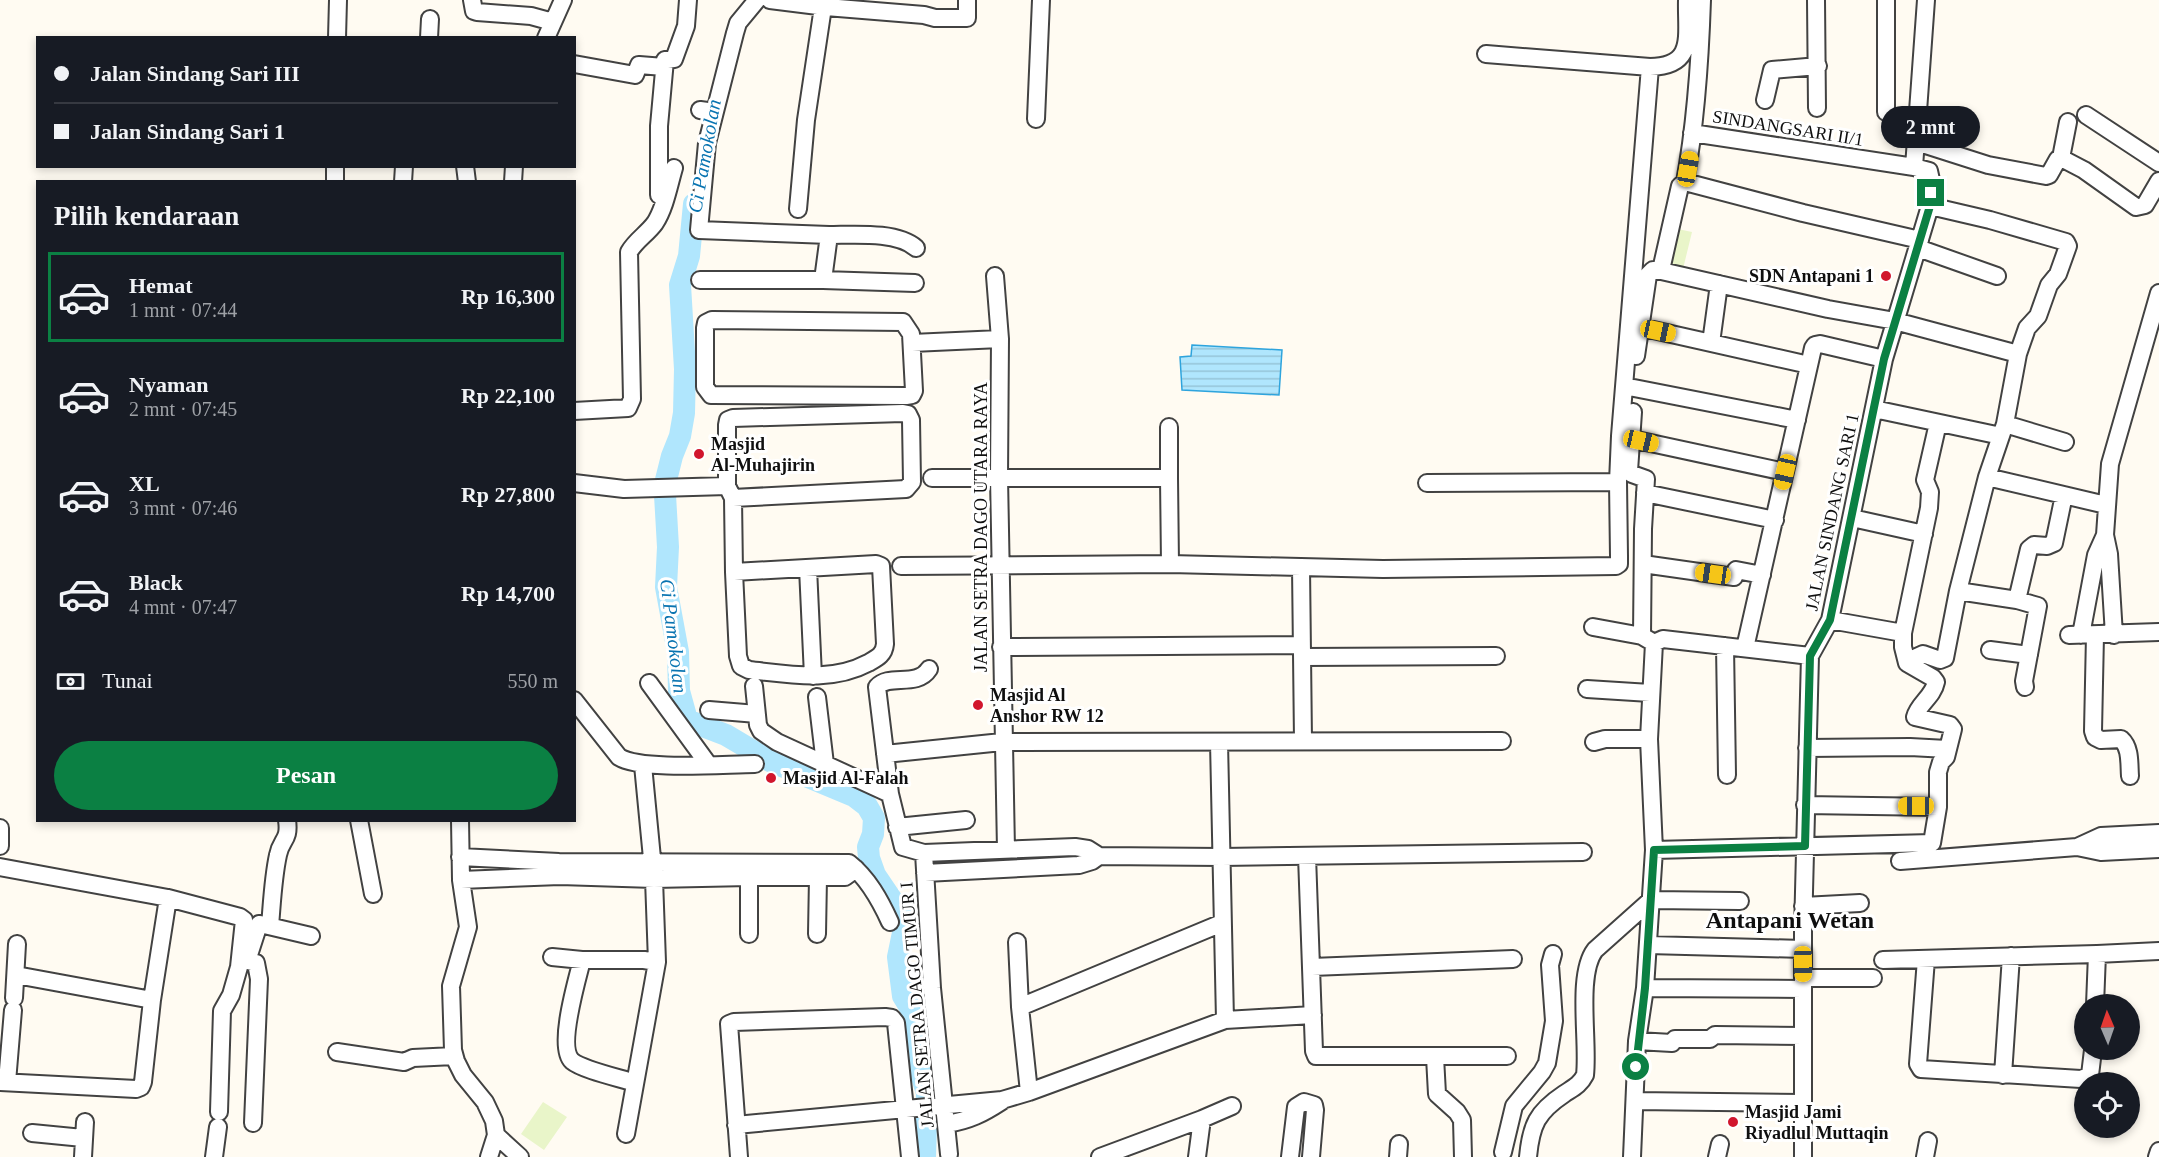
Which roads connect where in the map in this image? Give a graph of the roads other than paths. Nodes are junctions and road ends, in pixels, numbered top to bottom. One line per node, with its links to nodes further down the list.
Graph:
1 (338, 0): 18 (street)
2 (472, 0): 17 (street)
3 (563, 0): 17 (street)
4 (688, 0): 24 (street)
5 (758, 0): 43 (street)
6 (770, 0): 15 (street)
7 (967, 0): 14 (street)
8 (1041, 0): 30 (street)
9 (1687, 0): 25 (street)
10 (1702, 0): 32 (street)
11 (1816, 0): 23 (street)
12 (1886, 0): 28 (street)
13 (1926, 0): 33 (street)
14 (892, 6): 15 (street)
15 (823, 7): 41 (street)
16 (430, 19): 19 (street)
17 (553, 22): 20 (street)
18 (337, 36)
19 (429, 36)
20 (547, 36)
21 (1486, 54): 25 (street)
22 (576, 64): 24 (street)
23 (1818, 66): 26 (street); 27 (street)
24 (664, 67): 42 (street)
25 (1650, 67): 77 (street)
26 (1765, 100)
27 (1817, 108)
28 (1886, 112)
29 (2086, 115): 35 (street)
30 (1036, 119)
31 (2068, 122): 34 (street)
32 (1692, 133): 36 (street, SINDANGSARI II/1); 39 (street)
33 (1916, 142): 34 (street); 36 (street)
34 (2061, 158): 38 (street)
35 (2159, 163)
36 (1914, 167): 40 (street, JALAN SINDANG SARI 1)
37 (674, 168): 42 (street)
38 (2159, 181)
39 (1685, 182): 44 (street); 46 (street)
40 (1930, 206): 44 (street, JALAN SINDANG SARI 1); 60 (street)
41 (798, 209)
42 (658, 218): 65 (street)
43 (829, 235): 45 (street); 50 (street)
44 (1919, 244): 48 (street); 54 (street, JALAN SINDANG SARI 1)
45 (916, 248)
46 (1661, 270): 52 (street); 55 (street)
47 (995, 276): 56 (street, JALAN SETRA DAGO UTARA RAYA)
48 (1997, 276)
49 (700, 280): 50 (street)
50 (823, 280): 51 (street)
51 (915, 284)
52 (1719, 284): 54 (street); 59 (street)
53 (2159, 293): 57 (street)
54 (1895, 321): 60 (street); 61 (street, JALAN SINDANG SARI 1)
55 (1640, 327): 59 (street); 63 (street)
56 (1000, 339): 58 (street); 73 (street, JALAN SETRA DAGO UTARA RAYA)
57 (2152, 340): 83 (street)
58 (912, 343): 58 (street)
59 (1711, 343): 62 (street)
60 (2018, 354): 69 (street)
61 (1884, 359): 62 (street); 64 (street, JALAN SINDANG SARI 1)
62 (1809, 365): 66 (street)
63 (1634, 388): 66 (street); 70 (street)
64 (1874, 410): 67 (street); 84 (street, JALAN SINDANG SARI 1)
65 (576, 411)
66 (1797, 420): 72 (street)
67 (1938, 423): 69 (street); 86 (street)
68 (1169, 427): 76 (street)
69 (2003, 430): 71 (street); 74 (street)
70 (1632, 439): 72 (street); 81 (street)
71 (2065, 442)
72 (1785, 472): 85 (street)
73 (999, 477): 75 (street); 76 (street); 88 (street, JALAN SETRA DAGO UTARA RAYA)
74 (1987, 477): 82 (street); 96 (street)
75 (932, 478)
76 (1168, 478): 89 (street)
77 (1618, 482): 79 (street); 92 (street)
78 (576, 483): 80 (street)
79 (1427, 483)
80 (730, 492): 80 (street); 94 (street)
81 (1645, 493): 85 (street); 90 (street)
82 (2064, 495): 83 (street); 97 (street)
83 (2106, 505): 87 (street)
84 (1852, 519): 86 (street); 98 (street, JALAN SINDANG SARI 1)
85 (1774, 520): 95 (street)
86 (1924, 534): 101 (street)
87 (2105, 535): 102 (street); 103 (street)
88 (1000, 564): 89 (street); 91 (street); 105 (street, JALAN SETRA DAGO UTARA RAYA)
89 (1170, 564): 92 (street)
90 (1643, 564): 95 (street); 104 (street)
91 (901, 566)
92 (1301, 567): 109 (street)
93 (808, 568): 94 (street); 115 (street); 115 (street)
94 (734, 572): 115 (street)
95 (1762, 575): 107 (street)
96 (1958, 591): 97 (street); 113 (street)
97 (2017, 600): 110 (street)
98 (1830, 620): 101 (street); 112 (street, JALAN SINDANG SARI 1)
99 (1593, 627): 104 (street)
100 (2159, 632): 103 (street)
101 (1903, 633): 113 (street)
102 (2082, 635): 103 (street); 139 (street)
103 (2114, 635)
104 (1648, 640): 106 (street); 120 (street)
105 (1001, 646): 109 (street); 128 (street, JALAN SETRA DAGO UTARA RAYA)
106 (1725, 646): 107 (street); 138 (street)
107 (1745, 648): 112 (street)
108 (1990, 650): 110 (street)
109 (1302, 651): 111 (street); 126 (street)
110 (2029, 655): 118 (street)
111 (1497, 656)
112 (1810, 656): 131 (street, JALAN SINDANG SARI 1)
113 (1907, 663): 132 (street)
114 (929, 669): 133 (street)
115 (813, 676)
116 (649, 683): 134 (street)
117 (754, 686): 124 (street)
118 (2025, 687)
119 (1587, 689): 120 (street)
120 (1650, 693): 125 (street)
121 (817, 697): 136 (street)
122 (576, 703): 137 (street)
123 (709, 710): 124 (street)
124 (757, 714): 136 (street)
125 (1649, 740): 130 (street); 155 (street)
126 (1303, 741): 127 (street); 129 (street)
127 (1502, 741)
128 (1002, 742): 129 (street); 133 (street); 154 (street, JALAN SETRA DAGO UTARA RAYA)
129 (1219, 742): 161 (street)
130 (1594, 742)
131 (1807, 748): 132 (street); 141 (street, JALAN SINDANG SARI 1)
132 (1947, 749): 142 (street)
133 (885, 754): 140 (street)
134 (708, 764): 135 (street); 137 (street)
135 (755, 764)
136 (825, 764): 140 (street)
137 (643, 765): 163 (street)
138 (1727, 775)
139 (2130, 776)
140 (890, 794): 147 (street)
141 (1805, 805): 142 (street); 151 (street, JALAN SINDANG SARI 1)
142 (1938, 807): 151 (street)
143 (966, 820): 147 (street)
144 (287, 822): 182 (street)
145 (358, 822): 174 (street)
146 (460, 822): 160 (street)
147 (897, 826): 157 (street)
148 (0, 828): 150 (street)
149 (2159, 833): 152 (street)
150 (0, 846)
151 (1805, 846): 155 (street); 179 (street, JALAN SINDANG SARI 1)
152 (2077, 847): 153 (street); 164 (street)
153 (2159, 849)
154 (1006, 850): 157 (street); 158 (street)
155 (1654, 850): 176 (street)
156 (1583, 852): 159 (street)
157 (924, 853): 168 (street, JALAN SETRA DAGO TIMUR I)
158 (1099, 856): 161 (street); 168 (street)
159 (1307, 856): 161 (street); 200 (street)
160 (460, 857): 162 (street); 173 (street)
161 (1222, 857): 181 (street)
162 (513, 858): 166 (street); 171 (street)
163 (652, 861): 166 (street); 167 (street); 172 (street)
164 (1900, 861)
165 (0, 867): 175 (street)
166 (560, 869): 171 (street); 172 (street)
167 (856, 869): 170 (street); 180 (street)
168 (925, 873): 226 (street, JALAN SETRA DAGO TIMUR I)
169 (749, 877): 170 (street); 172 (street); 183 (street)
170 (818, 877): 184 (street)
171 (514, 878): 173 (street)
172 (654, 879): 199 (street)
173 (461, 880): 213 (street)
174 (373, 894)
175 (168, 898): 182 (street); 206 (street)
176 (1651, 900): 177 (street); 188 (street); 222 (street)
177 (1740, 901)
178 (1860, 903): 179 (street)
179 (1803, 906): 189 (street, JALAN SINDANG SARI 1)
180 (890, 922)
181 (1222, 923): 207 (street); 209 (street)
182 (255, 924): 185 (street); 230 (street); 240 (street)
183 (749, 934)
184 (817, 934)
185 (311, 936)
186 (1017, 942): 207 (street)
187 (17, 944): 201 (street)
188 (1648, 945): 189 (street); 204 (street)
189 (1803, 949): 203 (street, JALAN SINDANG SARI 1)
190 (2159, 951): 192 (street)
191 (1553, 954): 218 (street)
192 (2097, 954): 193 (street); 205 (street)
193 (2011, 956): 196 (street); 217 (street)
194 (552, 957): 197 (street)
195 (1513, 959): 200 (street)
196 (1926, 959): 198 (street); 217 (street)
197 (582, 960): 199 (street); 220 (street)
198 (1883, 960)
199 (657, 962): 220 (street)
200 (1312, 967): 208 (street)
201 (16, 975): 206 (street); 219 (street)
202 (1873, 978): 203 (street)
203 (1803, 984): 204 (street); 210 (street, JALAN SINDANG SARI 1)
204 (1645, 988): 211 (street)
205 (2095, 994)
206 (153, 1000): 219 (street)
207 (1020, 1007): 221 (street)
208 (1313, 1015): 209 (street); 215 (street)
209 (1225, 1020): 221 (street)
210 (1803, 1036): 211 (street); 225 (street, JALAN SINDANG SARI 1)
211 (1637, 1041): 224 (street)
212 (337, 1052): 213 (street)
213 (454, 1056): 235 (street)
214 (1507, 1056): 215 (street)
215 (1435, 1057): 249 (street)
216 (2093, 1060): 217 (street)
217 (2003, 1075)
218 (1536, 1080): 222 (street); 237 (street)
219 (4, 1082)
220 (635, 1083): 234 (street)
221 (1029, 1092): 223 (street)
222 (1566, 1093): 250 (street)
223 (1002, 1100): 226 (street); 231 (street)
224 (1635, 1101): 225 (street); 251 (street)
225 (1802, 1104): 252 (street, JALAN SINDANG SARI 1)
226 (941, 1106): 228 (street); 231 (street, JALAN SETRA DAGO TIMUR I)
227 (1232, 1106): 229 (street)
228 (911, 1108): 232 (street); 232 (street); 244 (street)
229 (1202, 1119): 245 (street); 246 (street)
230 (253, 1123)
231 (947, 1124): 238 (street, JALAN SETRA DAGO TIMUR I)
232 (736, 1125): 243 (street)
233 (32, 1133): 239 (street)
234 (626, 1134)
235 (496, 1135): 241 (street); 242 (street)
236 (2159, 1151): 253 (street)
237 (1503, 1152)
238 (949, 1154)
239 (83, 1157)
240 (214, 1157)
241 (489, 1157)
242 (520, 1157)
243 (739, 1157)
244 (910, 1157)
245 (1100, 1157)
246 (1197, 1157)
247 (1290, 1157): 248 (street)
248 (1311, 1157)
249 (1463, 1157)
250 (1528, 1157)
251 (1632, 1157)
252 (1803, 1157)
253 (2157, 1157)

